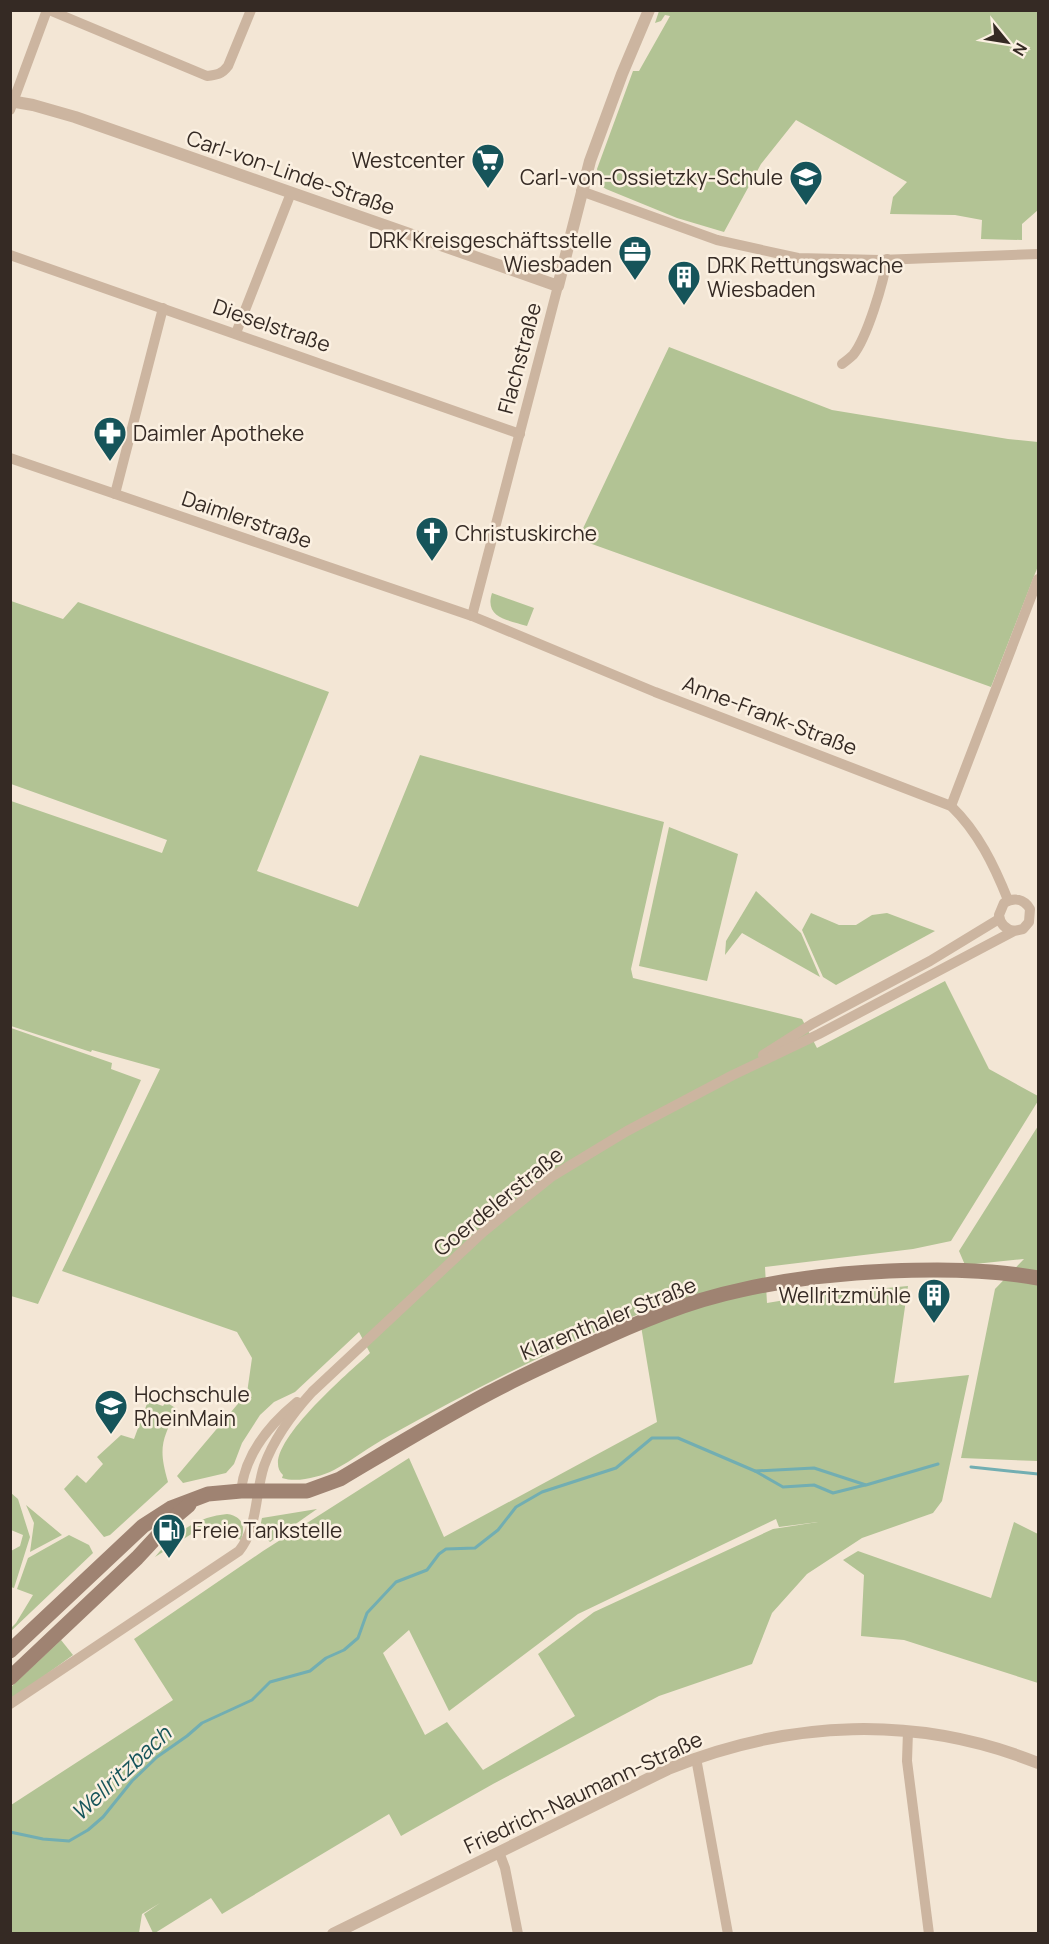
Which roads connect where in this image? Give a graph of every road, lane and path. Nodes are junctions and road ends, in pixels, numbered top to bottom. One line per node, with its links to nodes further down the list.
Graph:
1 (48, 10): 2 (street); 4 (street)
2 (251, 10)
3 (649, 10): 5 (street, Flachstraße)
4 (11, 104): 6 (street, Carl-von-Linde-Straße)
5 (580, 191): 9 (street); 10 (street, Flachstraße)
6 (291, 193): 10 (street, Carl-von-Linde-Straße); 12 (street)
7 (1038, 254): 9 (street)
8 (10, 255): 11 (street, Dieselstraße)
9 (886, 259): 13 (street)
10 (558, 286): 14 (street, Flachstraße)
11 (163, 308): 12 (street, Dieselstraße); 16 (street)
12 (236, 333): 14 (street, Dieselstraße)
13 (842, 364)
14 (520, 434): 18 (street, Flachstraße)
15 (10, 458): 16 (street, Daimlerstraße)
16 (115, 494): 18 (street, Daimlerstraße)
17 (1038, 579): 19 (street)
18 (472, 616): 19 (street, Anne-Frank-Straße)
19 (951, 806): 20 (street, Anne-Frank-Straße)
20 (1008, 900): 21 (street, Goerdelerstraße); 22 (street)
21 (1033, 903): 23 (street, Goerdelerstraße)
22 (999, 919): 24 (street); 25 (street, Goerdelerstraße)
23 (1034, 920): 24 (street, Goerdelerstraße)
24 (1014, 931): 25 (street, Goerdelerstraße)
25 (733, 1075): 27 (street, Goerdelerstraße)
26 (1038, 1278): 28 (main road, Klarenthaler Straße)
27 (312, 1392): 28 (street, Goerdelerstraße); 28 (street, Goerdelerstraße)
28 (249, 1492): 29 (main road, Klarenthaler Straße); 32 (street)
29 (208, 1494): 30 (main road, Klarenthaler Straße); 31 (main road, Klarenthaler Straße)
30 (10, 1651)
31 (10, 1678)
32 (10, 1704)
33 (908, 1731): 34 (street, Friedrich-Naumann-Straße); 35 (street, Friedrich-Naumann-Straße); 40 (street)
34 (696, 1758): 36 (street, Friedrich-Naumann-Straße); 39 (street)
35 (1038, 1763)
36 (499, 1852): 37 (street, Friedrich-Naumann-Straße); 38 (street)
37 (333, 1934)
38 (518, 1934)
39 (728, 1934)
40 (928, 1934)

